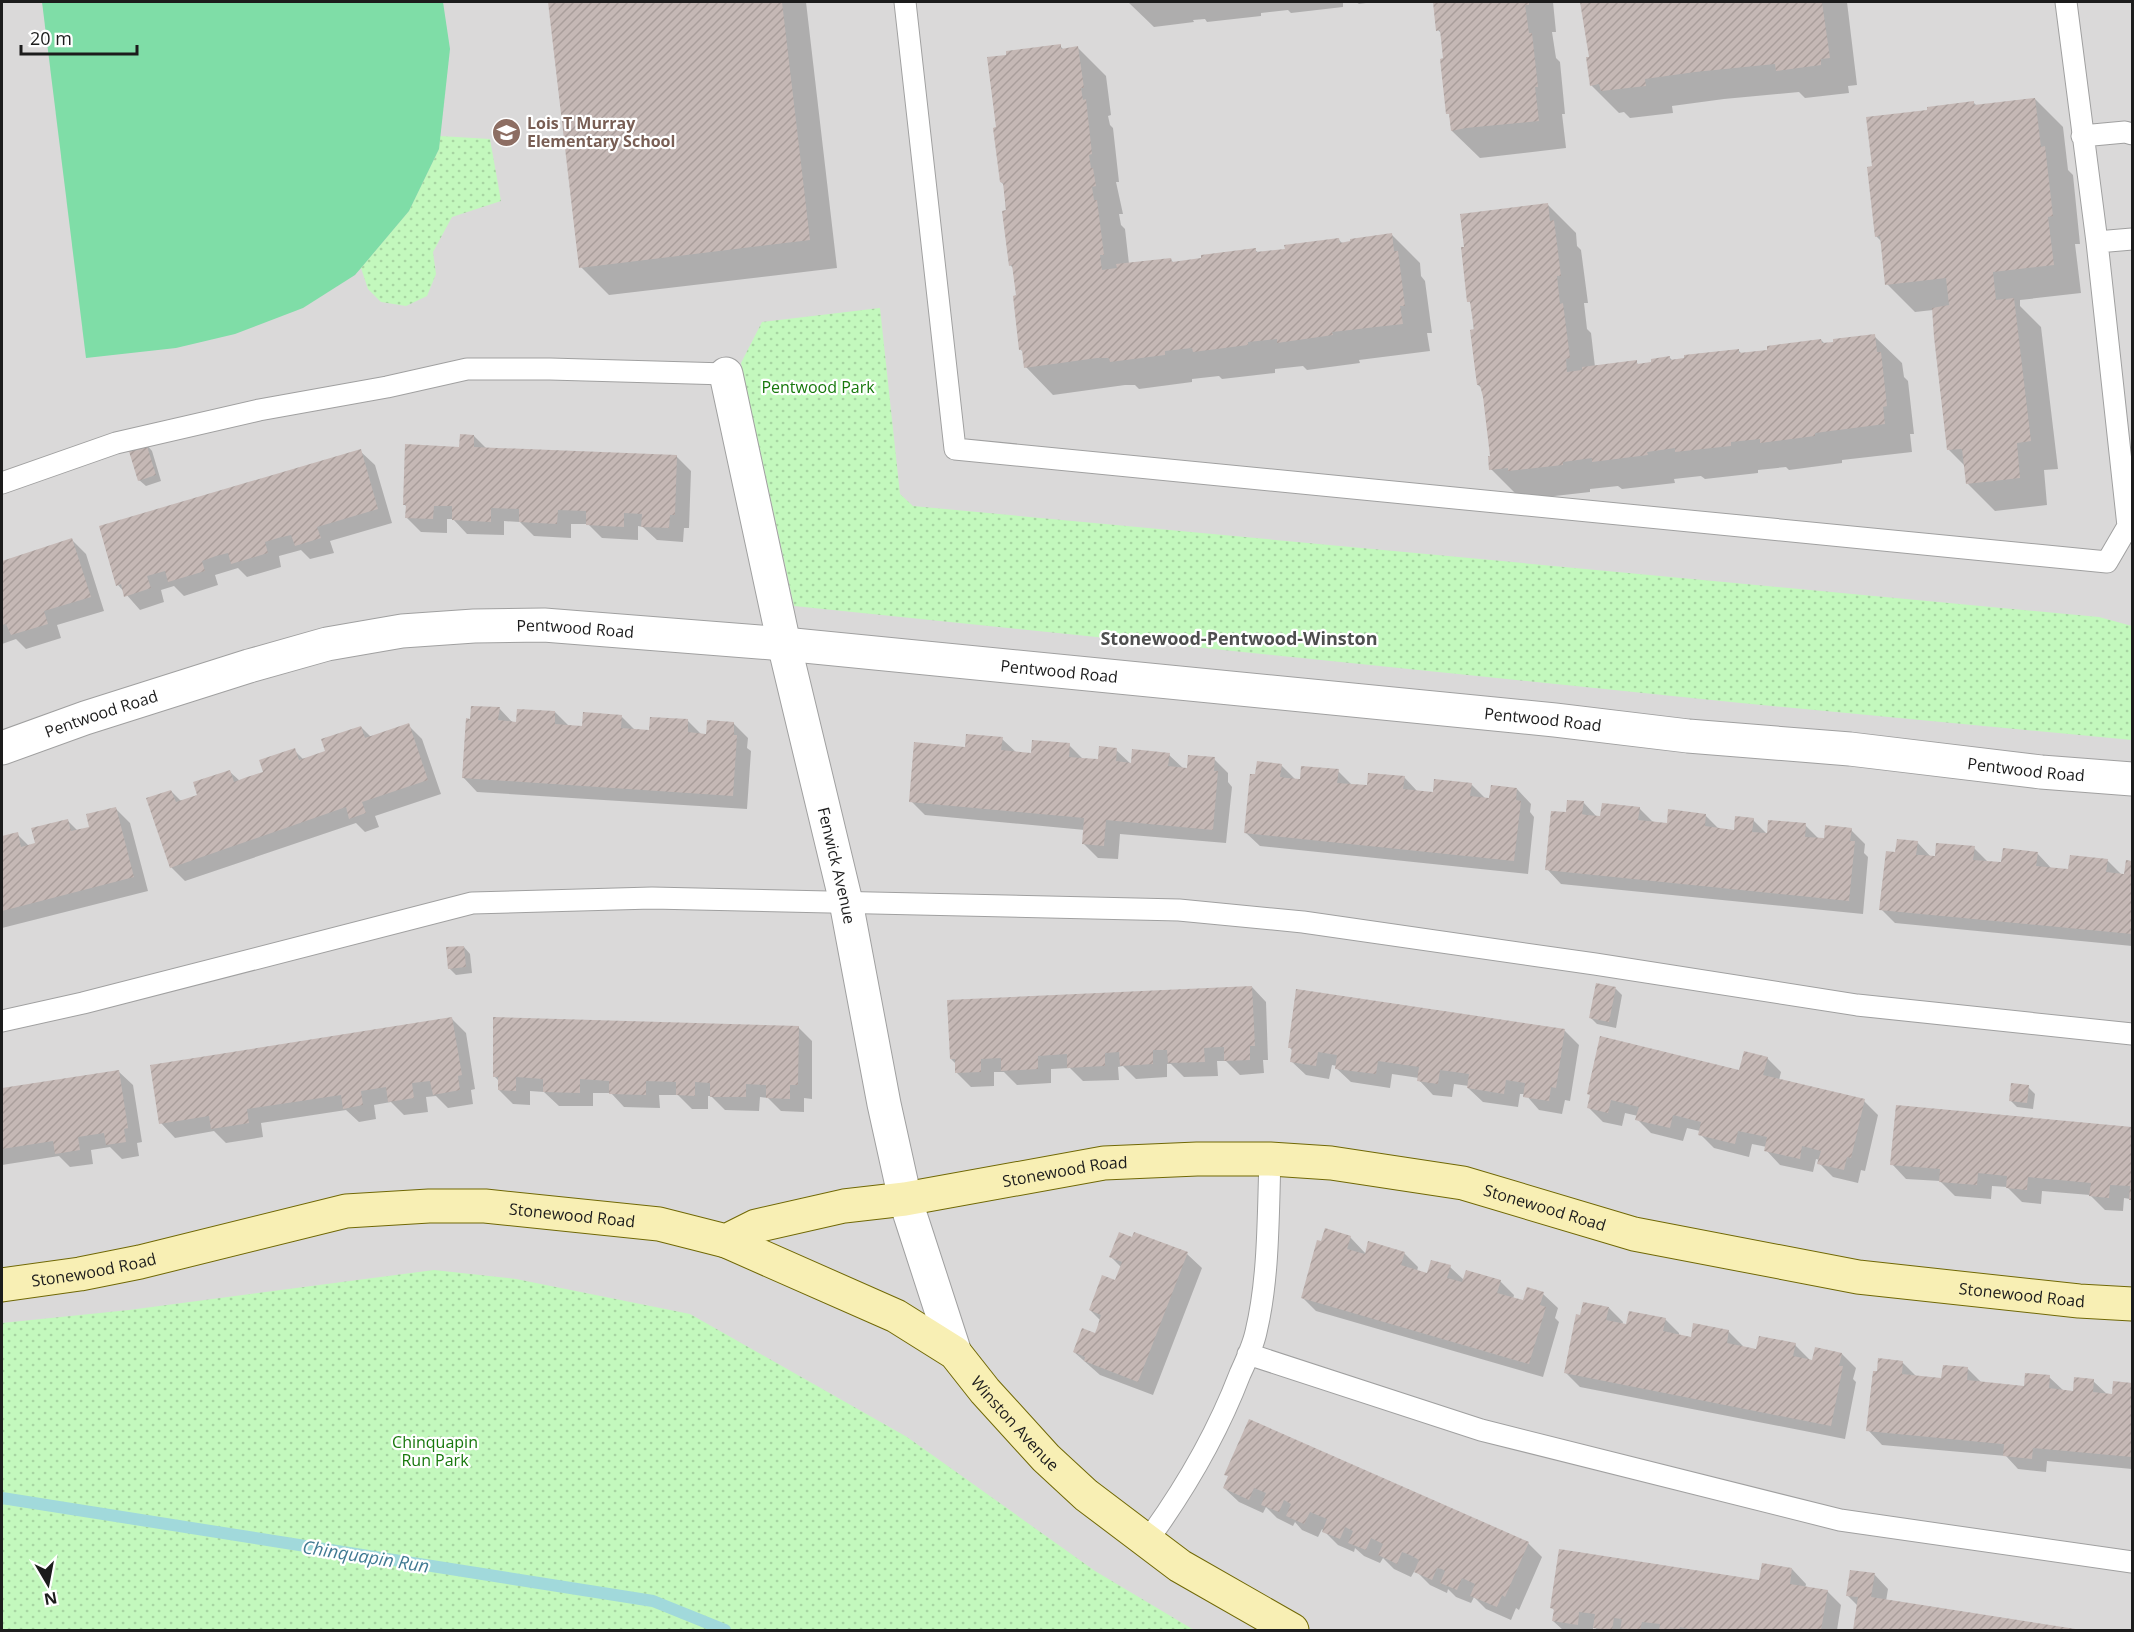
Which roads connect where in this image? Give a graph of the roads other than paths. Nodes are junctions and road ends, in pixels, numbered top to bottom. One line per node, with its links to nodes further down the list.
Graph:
1 (905, 2): 6 (lane)
2 (2066, 2): 4 (lane)
3 (2133, 134): 4 (lane)
4 (2082, 136): 6 (lane)
5 (2133, 239): 6 (lane)
6 (2097, 242)
7 (726, 374): 8 (lane); 9 (street, Fenwick Avenue)
8 (2, 483)
9 (784, 644): 10 (street, Pentwood Road); 11 (street, Pentwood Road); 12 (street, Fenwick Avenue)
10 (2, 748)
11 (2133, 779)
12 (846, 902): 13 (lane); 14 (lane); 16 (street, Fenwick Avenue)
13 (2, 1021)
14 (2133, 1034)
15 (1270, 1160): 16 (street, Stonewood Road); 19 (street, Stonewood Road); 21 (lane)
16 (905, 1199): 17 (street, Stonewood Road); 20 (street, Fenwick Avenue)
17 (726, 1241): 18 (street, Stonewood Road); 20 (street, Winston Avenue)
18 (2, 1285)
19 (2133, 1305)
20 (956, 1353): 22 (street, Winston Avenue)
21 (1248, 1354): 22 (lane); 23 (lane)
22 (1147, 1541): 24 (street, Winston Avenue)
23 (2133, 1562)
24 (1292, 1630)

